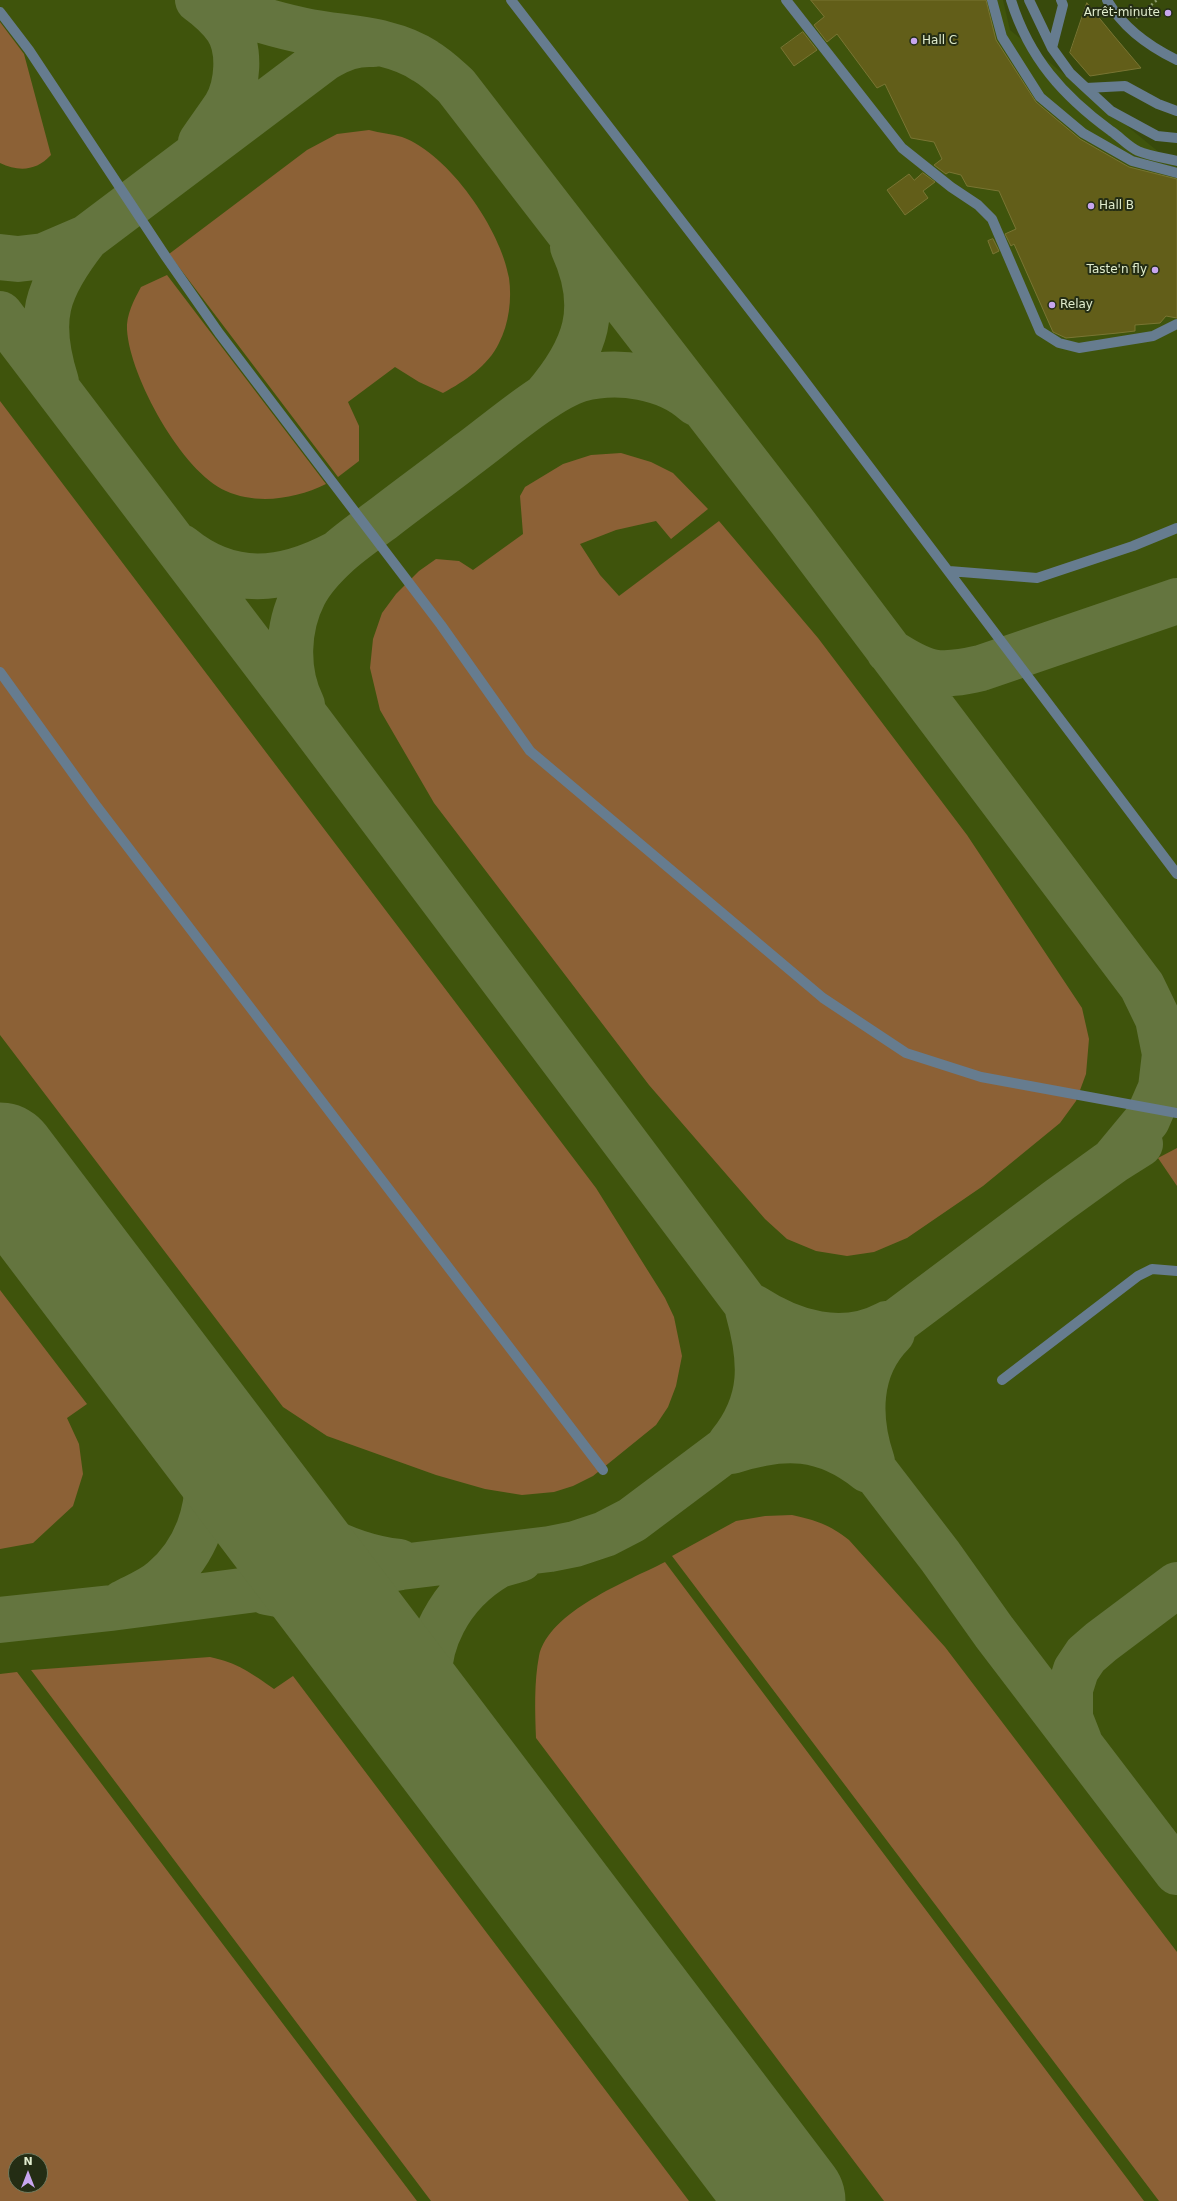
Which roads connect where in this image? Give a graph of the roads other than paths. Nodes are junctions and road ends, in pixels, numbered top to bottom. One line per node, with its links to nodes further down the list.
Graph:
1 (511, 0): 18 (street)
2 (786, 0): 16 (street)
3 (992, 0): 15 (street)
4 (1011, 0): 14 (street)
5 (1029, 0): 9 (street)
6 (1061, 0): 9 (street)
7 (1107, 0): 10 (street)
8 (0, 12): 21 (street)
9 (1052, 48): 11 (street)
10 (1177, 60)
11 (1086, 88): 12 (street); 13 (street)
12 (1177, 111)
13 (1177, 138)
14 (1177, 161)
15 (1177, 173)
16 (1177, 324)
17 (1177, 528): 18 (street)
18 (949, 571): 20 (street)
19 (0, 672): 24 (street)
20 (1177, 874)
21 (1177, 1113)
22 (1177, 1271): 23 (street)
23 (1002, 1380)
24 (603, 1470)

